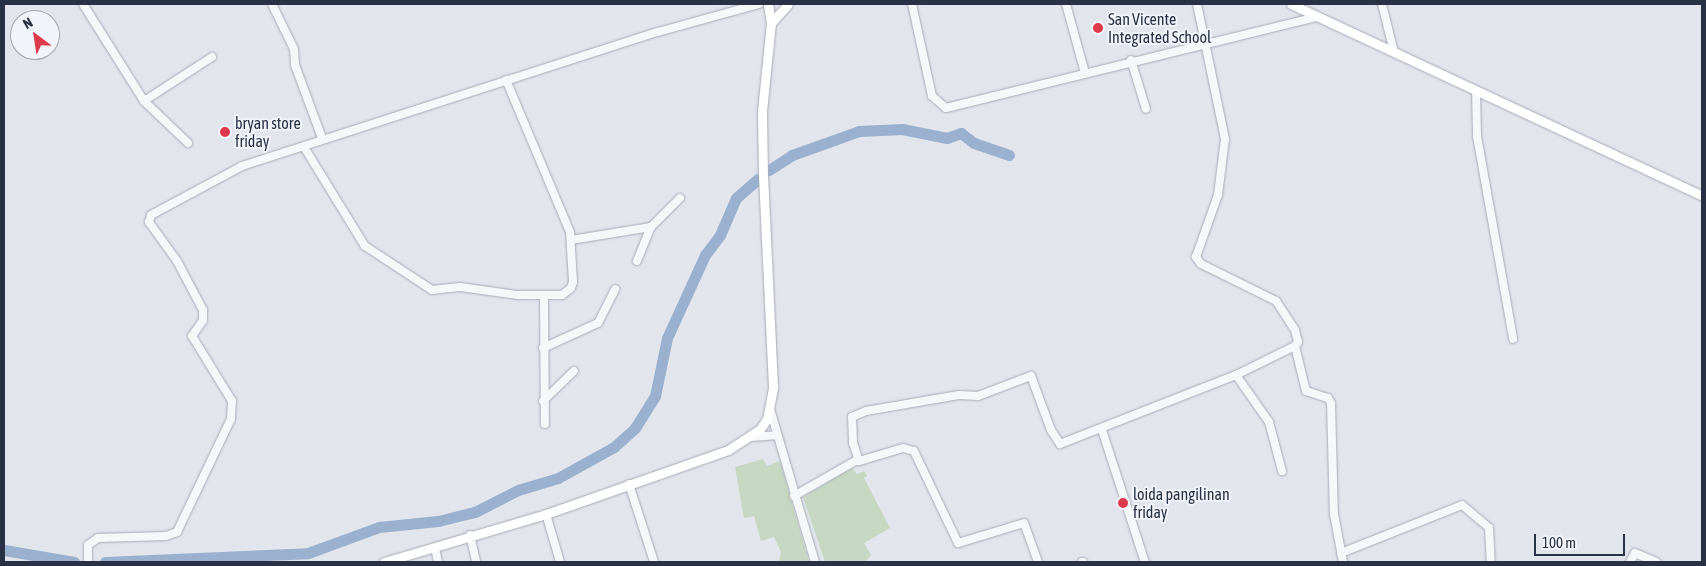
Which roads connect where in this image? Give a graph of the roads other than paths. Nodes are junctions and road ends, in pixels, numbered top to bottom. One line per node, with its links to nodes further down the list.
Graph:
1 (83, 4): 20 (street)
2 (272, 4): 22 (street)
3 (759, 4): 18 (street)
4 (768, 4): 12 (main road)
5 (788, 4): 12 (main road)
6 (912, 4): 17 (street)
7 (1066, 4): 17 (street)
8 (1197, 4): 13 (street)
9 (1291, 4): 11 (main road)
10 (1382, 4): 14 (street)
11 (1316, 17): 13 (street); 14 (main road)
12 (771, 24): 38 (main road)
13 (1204, 42): 16 (street); 33 (street)
14 (1394, 52): 19 (main road)
15 (212, 57): 20 (street)
16 (1131, 60): 17 (street); 21 (street)
17 (1085, 73)
18 (506, 80): 22 (street); 28 (street)
19 (1476, 91): 25 (main road); 32 (street)
20 (144, 102): 23 (street)
21 (1146, 108)
22 (322, 138): 24 (street)
23 (188, 143)
24 (304, 147): 31 (street); 51 (street)
25 (1702, 196)
26 (680, 198): 27 (street)
27 (651, 227): 28 (street); 29 (street)
28 (571, 240): 31 (street)
29 (637, 261)
30 (615, 289): 34 (street)
31 (544, 295): 34 (street)
32 (1513, 338)
33 (1295, 346): 36 (street); 50 (street)
34 (543, 348): 37 (street)
35 (574, 371): 37 (street)
36 (1236, 375): 40 (street); 44 (street)
37 (543, 401): 39 (street)
38 (770, 409): 41 (street); 42 (main road)
39 (545, 424)
40 (1102, 430): 43 (street); 59 (street)
41 (776, 435): 42 (street); 46 (street)
42 (750, 437): 45 (main road)
43 (857, 460): 46 (street); 58 (street)
44 (1282, 471)
45 (628, 484): 47 (main road); 56 (street)
46 (794, 496): 57 (street)
47 (546, 514): 48 (main road); 55 (street)
48 (470, 535): 49 (main road); 54 (street)
49 (435, 548): 52 (main road); 53 (street)
50 (1342, 553): 60 (street); 61 (street)
51 (88, 562)
52 (384, 562)
53 (438, 562)
54 (476, 562)
55 (560, 562)
56 (654, 562)
57 (815, 562)
58 (1038, 562)
59 (1145, 562)
60 (1342, 562)
61 (1491, 562)
62 (1630, 562): 63 (street)
63 (1656, 562)

